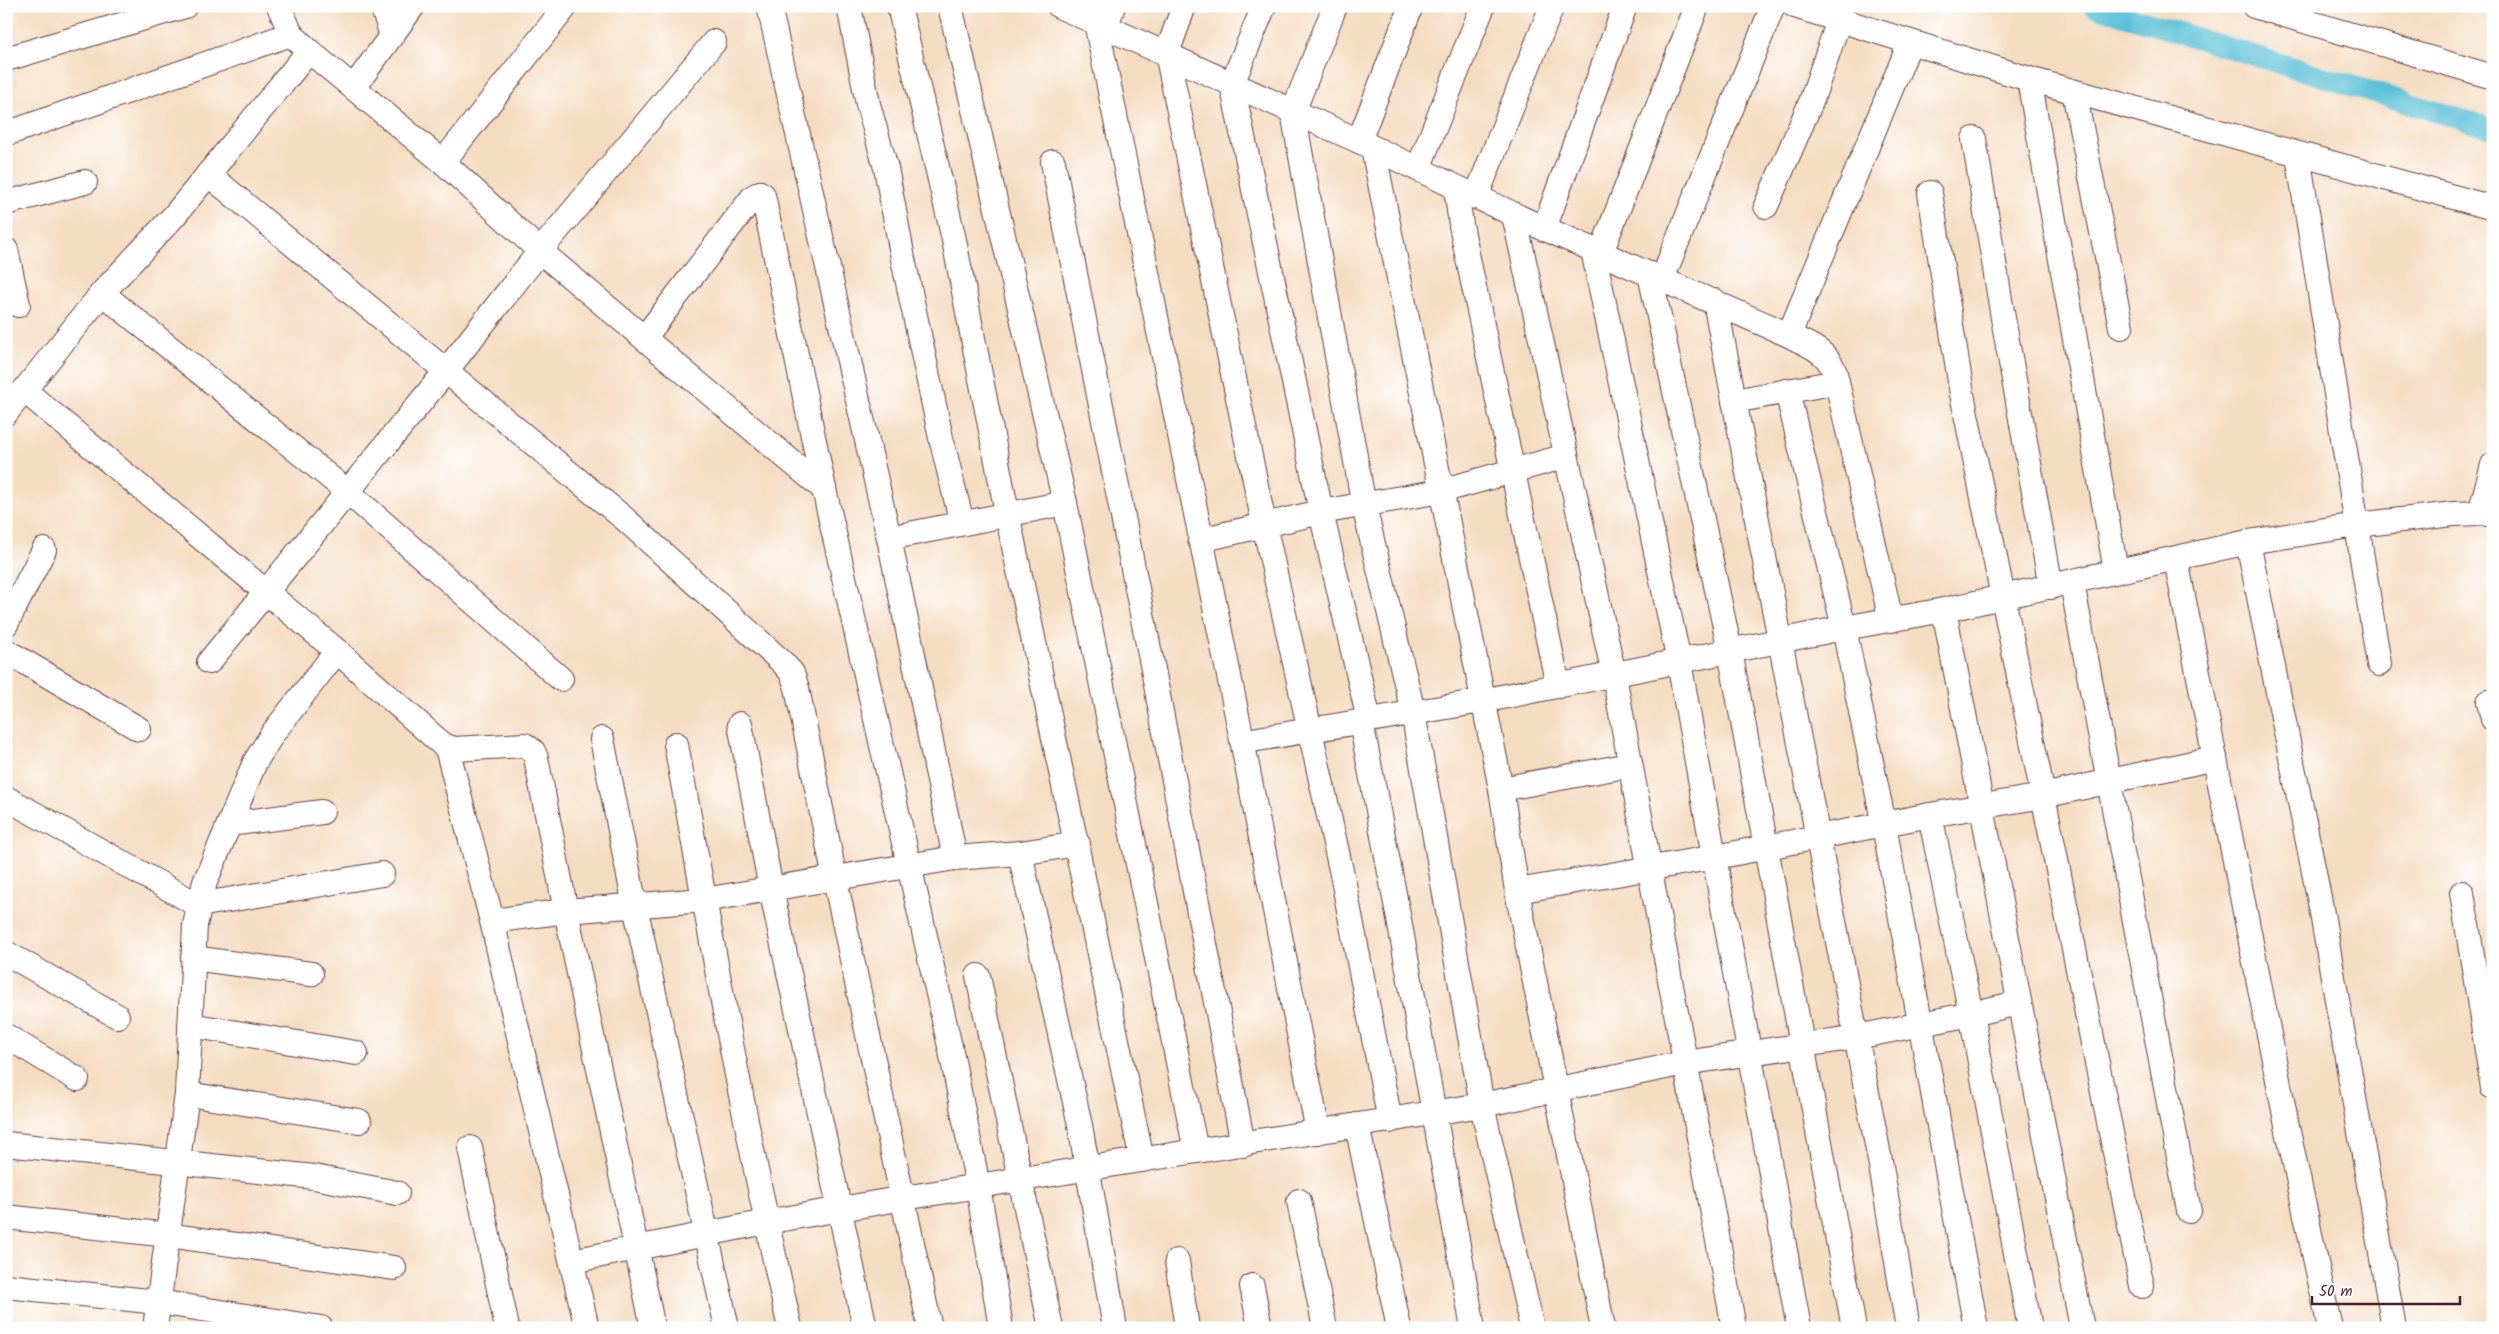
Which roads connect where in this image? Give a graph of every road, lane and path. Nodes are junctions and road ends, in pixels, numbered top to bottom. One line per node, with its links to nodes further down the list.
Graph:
1 (185, 6): 31 (street)
2 (278, 6): 25 (street)
3 (382, 6): 26 (street)
4 (413, 6): 26 (street)
5 (566, 6): 42 (street)
6 (769, 6): 84 (street)
7 (849, 6): 81 (street)
8 (899, 6): 79 (street)
9 (950, 6): 76 (street)
10 (1060, 6): 23 (street)
11 (1184, 6): 30 (street)
12 (1264, 6): 34 (street)
13 (1335, 6): 37 (street)
14 (1411, 6): 40 (street)
15 (1483, 6): 44 (street)
16 (1552, 6): 47 (street)
17 (1626, 6): 53 (street)
18 (1697, 6): 56 (street)
19 (1774, 6): 57 (street)
20 (1795, 6): 24 (street)
21 (2254, 6): 22 (street)
22 (2305, 13): 32 (street)
23 (1105, 18): 30 (street); 85 (street)
24 (1839, 20): 28 (street); 50 (street)
25 (291, 34): 29 (street); 38 (street)
26 (392, 35): 35 (street)
27 (714, 42): 55 (street)
28 (1910, 43): 33 (street); 62 (street)
29 (309, 51): 35 (street); 45 (street)
30 (1167, 53): 34 (street); 82 (street)
31 (6, 59)
32 (2493, 77)
33 (2029, 79): 36 (street); 89 (street)
34 (1232, 84): 37 (street); 78 (street)
35 (354, 87): 42 (street)
36 (2074, 92): 41 (street); 61 (street)
37 (1293, 112): 40 (street); 77 (street)
38 (6, 134)
39 (1974, 139): 90 (street)
40 (1366, 145): 44 (street); 74 (street)
41 (2298, 155): 51 (street); 83 (street)
42 (442, 162): 55 (street)
43 (1053, 162): 172 (street)
44 (1418, 169): 47 (street)
45 (208, 174): 58 (street); 64 (street)
46 (84, 182): 49 (street)
47 (1466, 192): 52 (street); 72 (street)
48 (1930, 193): 92 (street)
49 (6, 203)
50 (1766, 206)
51 (2493, 208)
52 (1514, 215): 53 (street); 70 (street)
53 (1544, 229): 56 (street)
54 (6, 250): 60 (street)
55 (540, 250): 63 (street); 64 (street)
56 (1597, 251): 57 (street); 102 (street)
57 (1656, 276): 59 (street); 100 (street)
58 (102, 293): 66 (street); 75 (street)
59 (1715, 301): 62 (street); 68 (street)
60 (18, 305)
61 (2121, 327)
62 (1789, 335): 65 (street)
63 (645, 337): 73 (street); 73 (street)
64 (446, 371): 75 (street); 137 (street)
65 (1837, 382): 67 (street); 94 (street)
66 (26, 391): 69 (street); 91 (street)
67 (1787, 391): 68 (street); 96 (street)
68 (1734, 401): 97 (street)
69 (6, 413)
70 (1566, 456): 72 (street); 104 (street)
71 (2493, 465): 80 (street)
72 (1514, 471): 74 (street); 106 (street)
73 (824, 489): 134 (street)
74 (1441, 491): 77 (street); 107 (street)
75 (348, 492): 91 (street); 105 (street)
76 (1065, 503): 79 (street); 174 (street)
77 (1364, 506): 78 (street); 108 (street)
78 (1321, 512): 82 (street); 109 (street)
79 (1007, 513): 81 (street); 129 (street)
80 (2486, 514): 83 (street)
81 (962, 523): 84 (street)
82 (1264, 524): 85 (street); 112 (street)
83 (2357, 525): 86 (street); 103 (street)
84 (888, 538): 132 (street)
85 (1200, 540): 114 (street)
86 (2248, 542): 88 (street); 224 (street)
87 (44, 550): 95 (street)
88 (2176, 560): 89 (street); 117 (street)
89 (2116, 571): 90 (street)
90 (2062, 585): 92 (street); 119 (street)
91 (265, 593): 99 (street); 101 (street)
92 (2002, 599): 93 (street); 121 (street)
93 (1944, 610): 94 (street); 123 (street)
94 (1891, 620): 96 (street)
95 (6, 624)
96 (1844, 628): 97 (street); 127 (street)
97 (1779, 642): 100 (street); 128 (street)
98 (6, 651): 111 (street)
99 (337, 651): 116 (street); 126 (street)
100 (1730, 651): 102 (street); 130 (street)
101 (209, 662)
102 (1679, 662): 104 (street); 133 (street)
103 (2378, 664)
104 (1614, 675): 106 (street); 118 (street)
105 (561, 679)
106 (1558, 686): 107 (street)
107 (1482, 701): 108 (street); 120 (street)
108 (1413, 712): 109 (street); 165 (street)
109 (1365, 721): 112 (street); 166 (street)
110 (740, 724): 138 (street)
111 (139, 729)
112 (1309, 731): 114 (street); 168 (street)
113 (602, 739): 143 (street)
114 (1242, 740): 170 (street)
115 (676, 744): 141 (street)
116 (447, 748): 144 (street); 145 (street)
117 (2215, 758): 119 (street); 223 (street)
118 (1630, 765): 120 (street); 135 (street)
119 (2111, 782): 121 (street); 184 (street)
120 (1501, 789): 139 (street)
121 (2042, 796): 123 (street); 195 (street)
122 (6, 798): 142 (street)
123 (1981, 806): 125 (street); 150 (street)
124 (322, 812): 126 (street)
125 (1930, 816): 127 (street); 151 (street)
126 (229, 824): 142 (street)
127 (1884, 825): 128 (street); 153 (street)
128 (1817, 839): 130 (street); 156 (street)
129 (1078, 844): 131 (street); 175 (street)
130 (1766, 848): 133 (street); 157 (street)
131 (1020, 853): 132 (street); 177 (street)
132 (955, 858): 134 (street)
133 (1716, 858): 135 (street); 158 (street)
134 (909, 866): 137 (street); 179 (street)
135 (1648, 867): 139 (street); 160 (street)
136 (382, 874): 142 (street)
137 (835, 879): 138 (street); 181 (street)
138 (771, 889): 141 (street); 183 (street)
139 (1517, 891): 163 (street)
140 (2462, 893): 162 (street)
141 (704, 900): 143 (street); 186 (street)
142 (198, 905): 146 (street)
143 (635, 906): 144 (street); 188 (street)
144 (566, 911): 145 (street); 189 (street)
145 (492, 921): 190 (street)
146 (193, 958): 148 (street); 154 (street)
147 (8, 960): 152 (street)
148 (311, 974)
149 (978, 976): 178 (street)
150 (2018, 1003): 151 (street); 222 (street)
151 (1972, 1014): 153 (street); 221 (street)
152 (117, 1016)
153 (1920, 1024): 156 (street); 220 (street)
154 (190, 1025): 159 (street); 164 (street)
155 (6, 1036): 161 (street)
156 (1856, 1037): 157 (street); 219 (street)
157 (1802, 1044): 158 (street); 218 (street)
158 (1750, 1052): 160 (street); 217 (street)
159 (356, 1053)
160 (1686, 1063): 163 (street); 216 (street)
161 (77, 1079)
162 (2493, 1088)
163 (1556, 1090): 165 (street); 215 (street)
164 (187, 1094): 167 (street); 176 (street)
165 (1482, 1105): 166 (street); 214 (street)
166 (1434, 1113): 168 (street); 213 (street)
167 (359, 1121)
168 (1390, 1121): 169 (street)
169 (1357, 1125): 170 (street); 212 (street)
170 (1318, 1132): 172 (street)
171 (6, 1144): 176 (street)
172 (1243, 1145): 174 (street)
173 (470, 1148): 199 (street)
174 (1196, 1152): 175 (street)
175 (1142, 1160): 177 (street)
176 (178, 1162): 180 (street); 187 (street)
177 (1088, 1169): 178 (street); 208 (street)
178 (1021, 1178): 179 (street); 207 (street)
179 (978, 1186): 181 (street); 206 (street)
180 (396, 1192)
181 (904, 1198): 183 (street); 205 (street)
182 (1299, 1201): 211 (street)
183 (841, 1209): 186 (street); 204 (street)
184 (2189, 1211)
185 (6, 1216): 187 (street)
186 (766, 1222): 188 (street); 203 (street)
187 (168, 1235): 192 (street); 196 (street)
188 (706, 1235): 189 (street); 202 (street)
189 (636, 1249): 190 (street); 201 (street)
190 (572, 1261): 200 (street)
191 (1176, 1261): 209 (street)
192 (394, 1268)
193 (6, 1286): 196 (street)
194 (1252, 1286): 210 (street)
195 (2142, 1286)
196 (158, 1302): 197 (street); 198 (street)
197 (154, 1328)
198 (321, 1328)
199 (506, 1328)
200 (587, 1328)
201 (653, 1328)
202 (726, 1328)
203 (790, 1328)
204 (865, 1328)
205 (930, 1328)
206 (1001, 1328)
207 (1051, 1328)
208 (1115, 1328)
209 (1187, 1328)
210 (1260, 1328)
211 (1325, 1328)
212 (1399, 1328)
213 (1473, 1328)
214 (1532, 1328)
215 (1603, 1328)
216 (1734, 1328)
217 (1799, 1328)
218 (1854, 1328)
219 (1908, 1328)
220 (1976, 1328)
221 (2030, 1328)
222 (2082, 1328)
223 (2330, 1328)
224 (2394, 1328)

